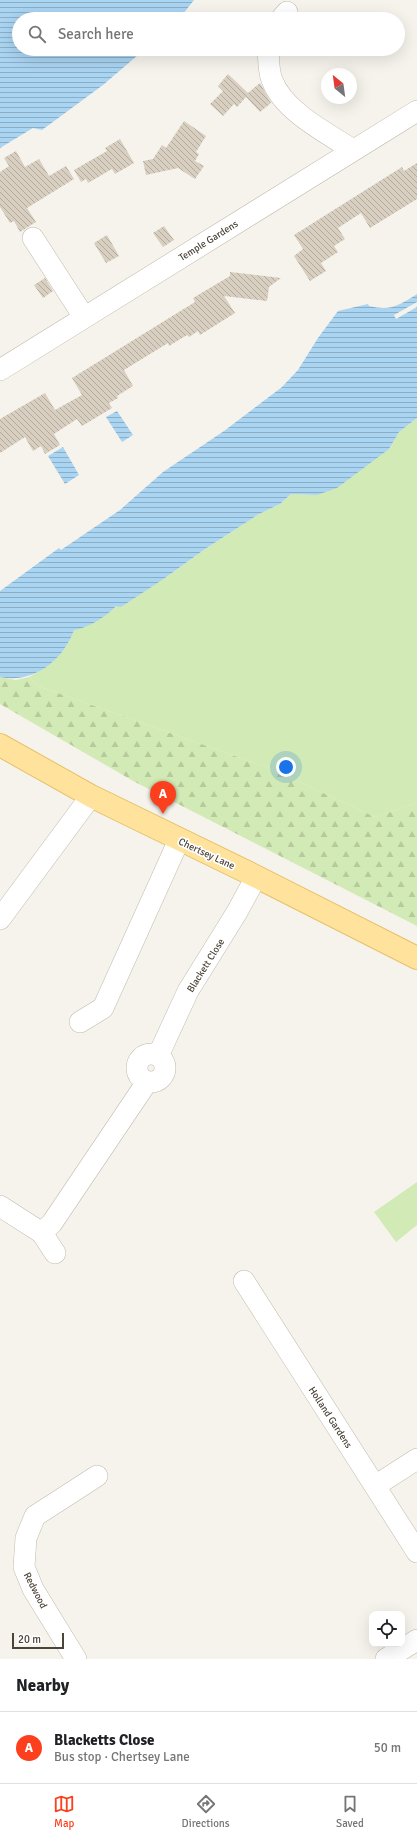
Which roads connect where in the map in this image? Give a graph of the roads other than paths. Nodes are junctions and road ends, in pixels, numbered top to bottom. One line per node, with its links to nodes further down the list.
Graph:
1 (269, 56): 3 (street)
2 (417, 111): 3 (street, Temple Gardens)
3 (353, 150): 5 (street, Temple Gardens)
4 (33, 238): 5 (street)
5 (84, 317): 6 (street, Temple Gardens)
6 (0, 370)
7 (0, 744): 8 (main road, Chertsey Lane)
8 (91, 796): 9 (main road, Chertsey Lane); 11 (street)
9 (179, 840): 10 (main road, Chertsey Lane); 13 (street)
10 (256, 877): 12 (main road, Chertsey Lane); 15 (street, Blackett Close)
11 (0, 919)
12 (417, 958)
13 (80, 1022)
14 (0, 1206): 15 (street)
15 (42, 1233): 16 (street)
16 (54, 1253)
17 (244, 1281): 20 (street, Holland Gardens)
18 (417, 1459): 20 (street)
19 (97, 1476): 23 (street, Redwood)
20 (375, 1486): 21 (street, Holland Gardens)
21 (417, 1552)
22 (417, 1640): 24 (street)
23 (76, 1659)
24 (386, 1659)

